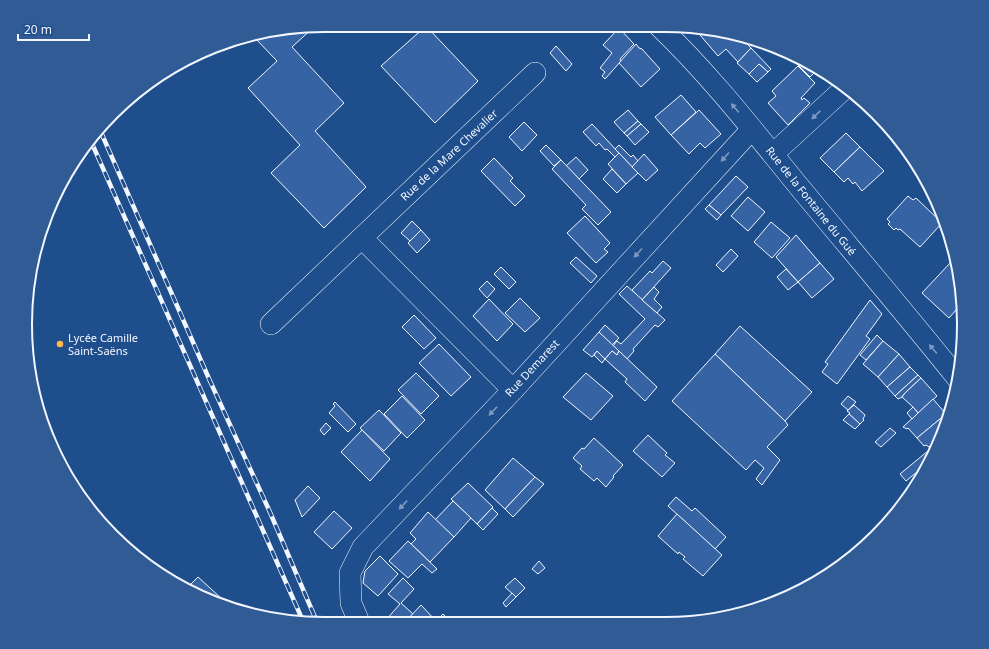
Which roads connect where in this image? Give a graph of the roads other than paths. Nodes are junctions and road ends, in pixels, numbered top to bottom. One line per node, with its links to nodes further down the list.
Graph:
1 (665, 32): 4 (street, Rue de la Fontaine du Gué, one-way to 1)
2 (535, 73): 6 (street, Rue de la Mare Chevalier)
3 (842, 91): 5 (street, one-way to 5)
4 (752, 129): 5 (street, Rue de la Fontaine du Gué); 9 (street, Rue Demarest, one-way to 9)
5 (773, 154): 8 (street, Rue de la Fontaine du Gué, one-way to 5)
6 (362, 238): 7 (street, Rue de la Mare Chevalier); 9 (street)
7 (271, 324)
8 (953, 372)
9 (513, 390): 10 (street, Rue Demarest, one-way to 10)
10 (357, 617)

